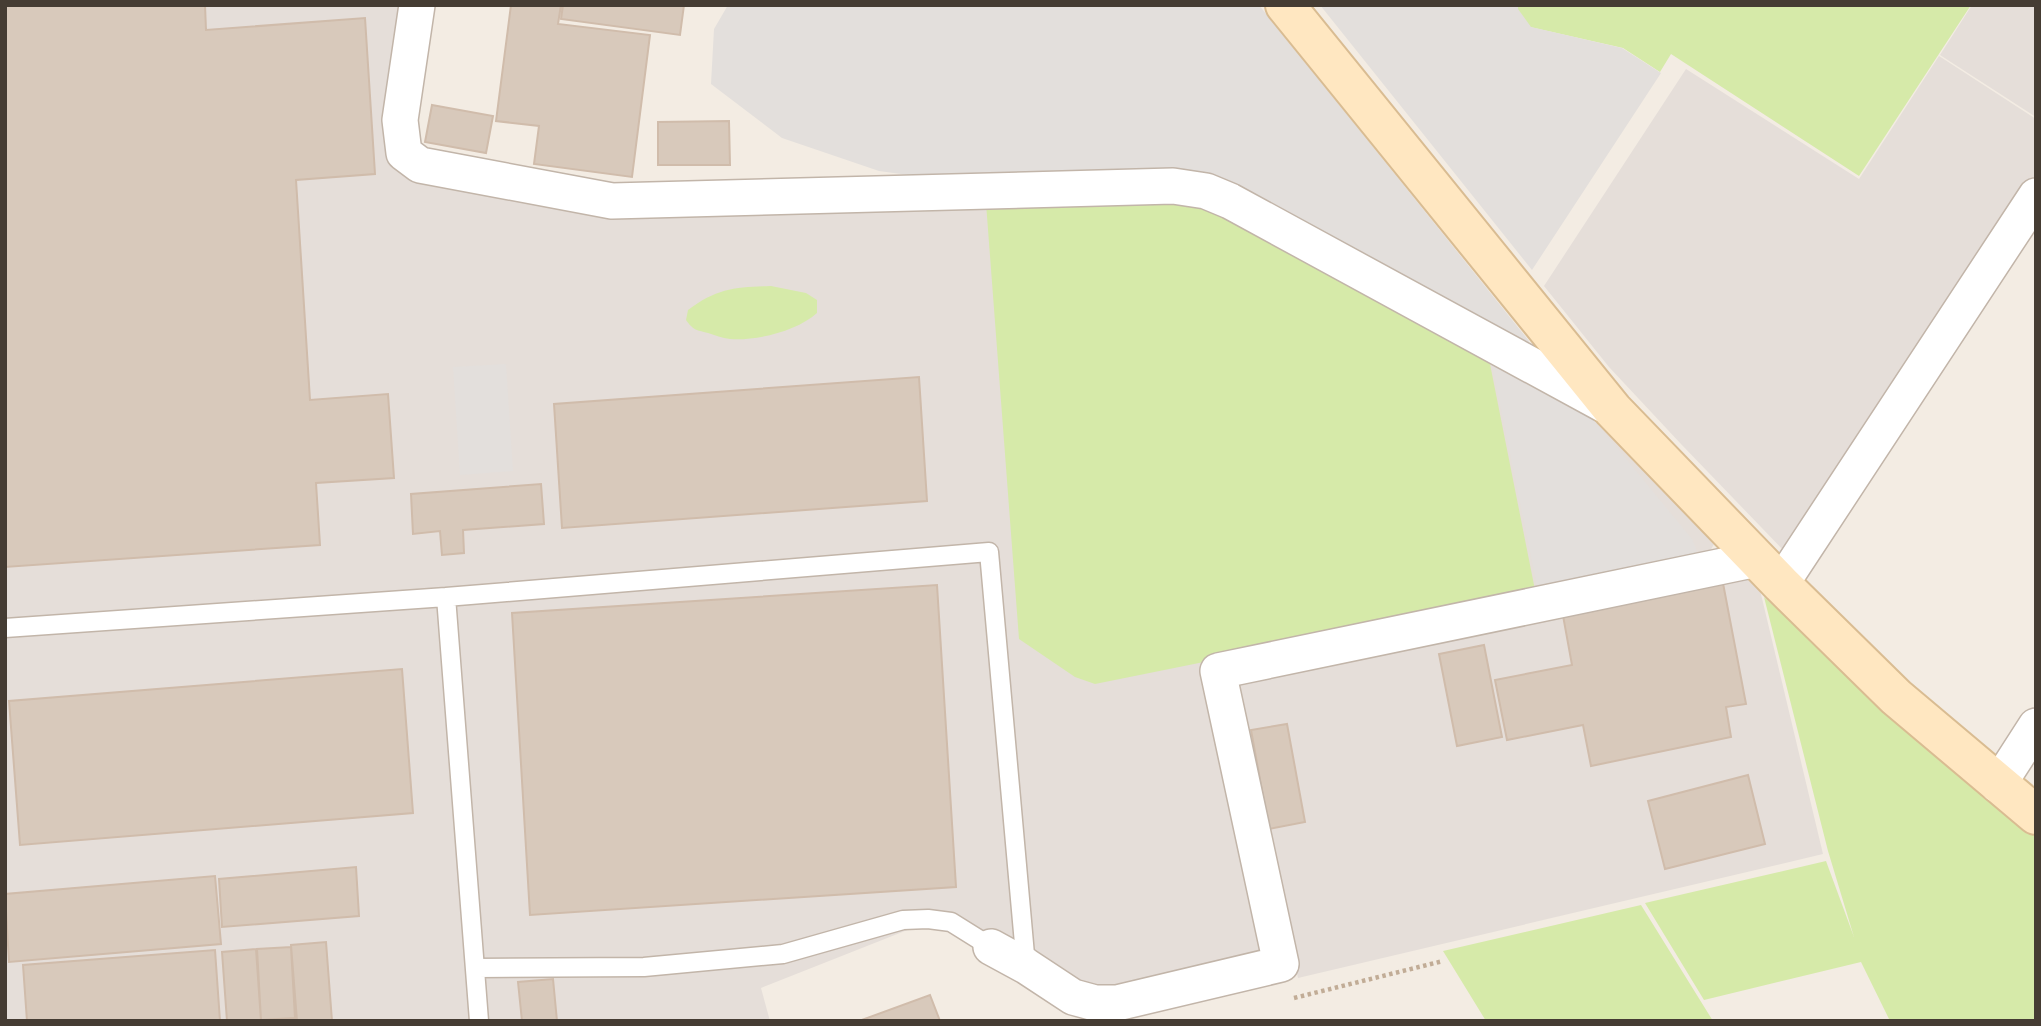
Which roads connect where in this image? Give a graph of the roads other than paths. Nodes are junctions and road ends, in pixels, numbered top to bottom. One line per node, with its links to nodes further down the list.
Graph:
1 (417, 5): 4 (street)
2 (1285, 5): 4 (street)
3 (2036, 196): 5 (street)
4 (1613, 410): 5 (street)
5 (1769, 572): 9 (street); 12 (street)
6 (446, 597): 7 (lane); 12 (lane); 13 (lane)
7 (5, 628)
8 (2036, 726): 9 (street)
9 (1998, 785): 10 (street)
10 (2036, 815)
11 (991, 947): 12 (street); 13 (lane)
12 (1026, 966)
13 (476, 968): 14 (lane)
14 (479, 1021)

